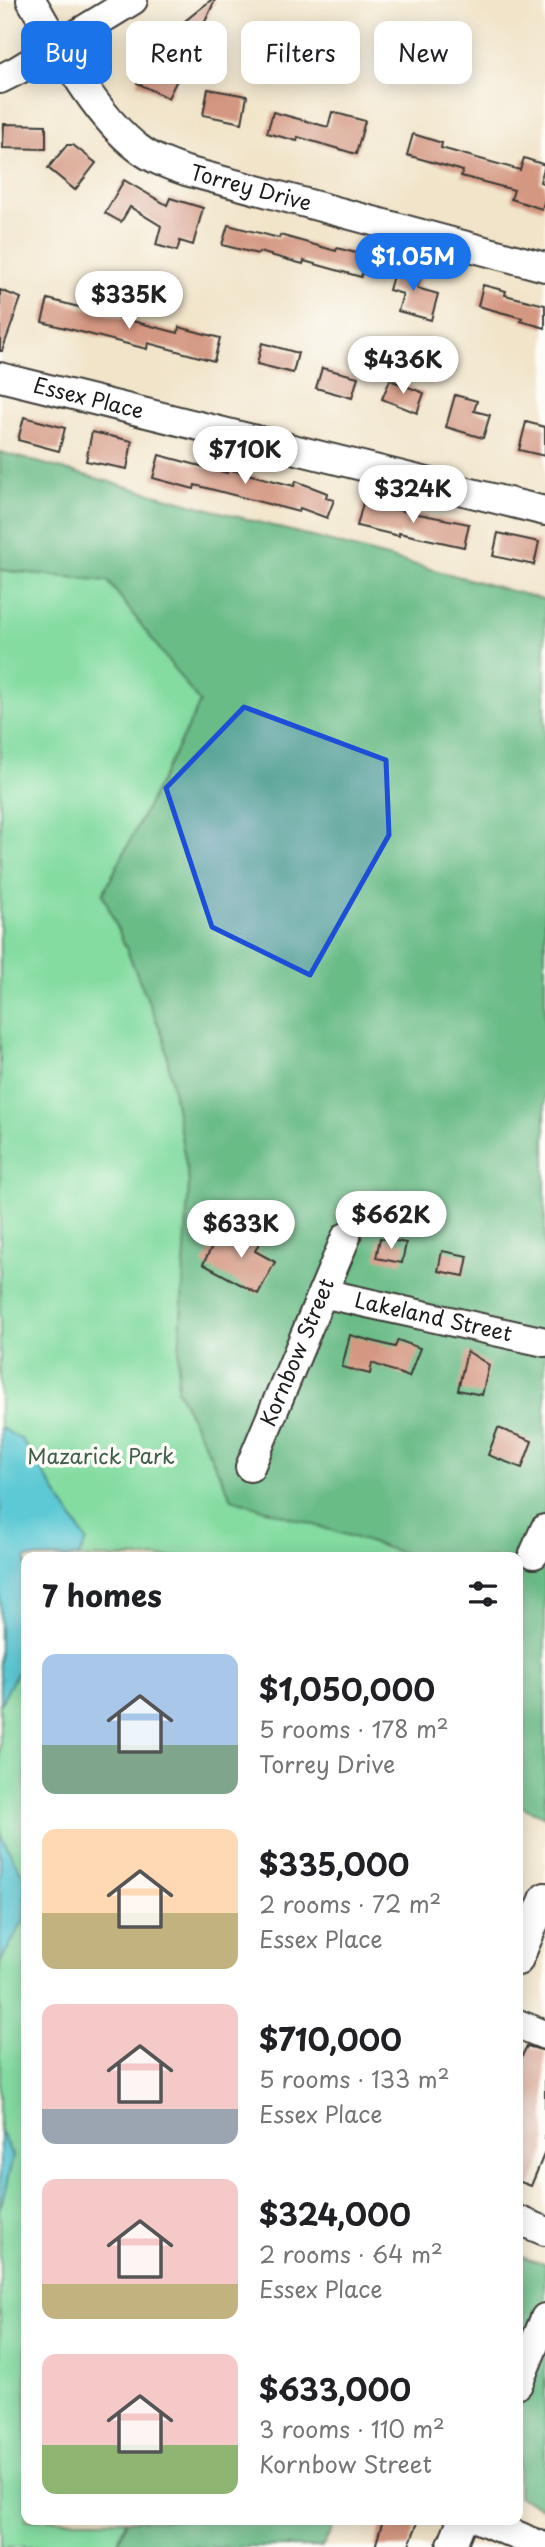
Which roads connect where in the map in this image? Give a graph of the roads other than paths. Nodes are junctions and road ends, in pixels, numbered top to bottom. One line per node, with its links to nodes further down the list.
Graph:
1 (31, 0): 3 (street, Torrey Drive)
2 (133, 0): 4 (street)
3 (44, 21)
4 (97, 21)
5 (21, 69): 6 (street)
6 (0, 79)
7 (85, 84): 8 (street, Torrey Drive)
8 (545, 267)
9 (0, 377): 10 (street, Essex Place)
10 (545, 511)
11 (346, 1237): 12 (street, Kornbow Street)
12 (322, 1293): 13 (street, Lakeland Street); 14 (street, Kornbow Street)
13 (545, 1342)
14 (250, 1467)
15 (545, 1897): 16 (street)
16 (523, 1949)
17 (523, 2026): 18 (street)
18 (545, 2035)
19 (523, 2222): 20 (street)
20 (545, 2231)
21 (545, 2318): 22 (street)
22 (523, 2372)
23 (460, 2525): 25 (street)
24 (493, 2525): 26 (street)
25 (451, 2547)
26 (544, 2547)

